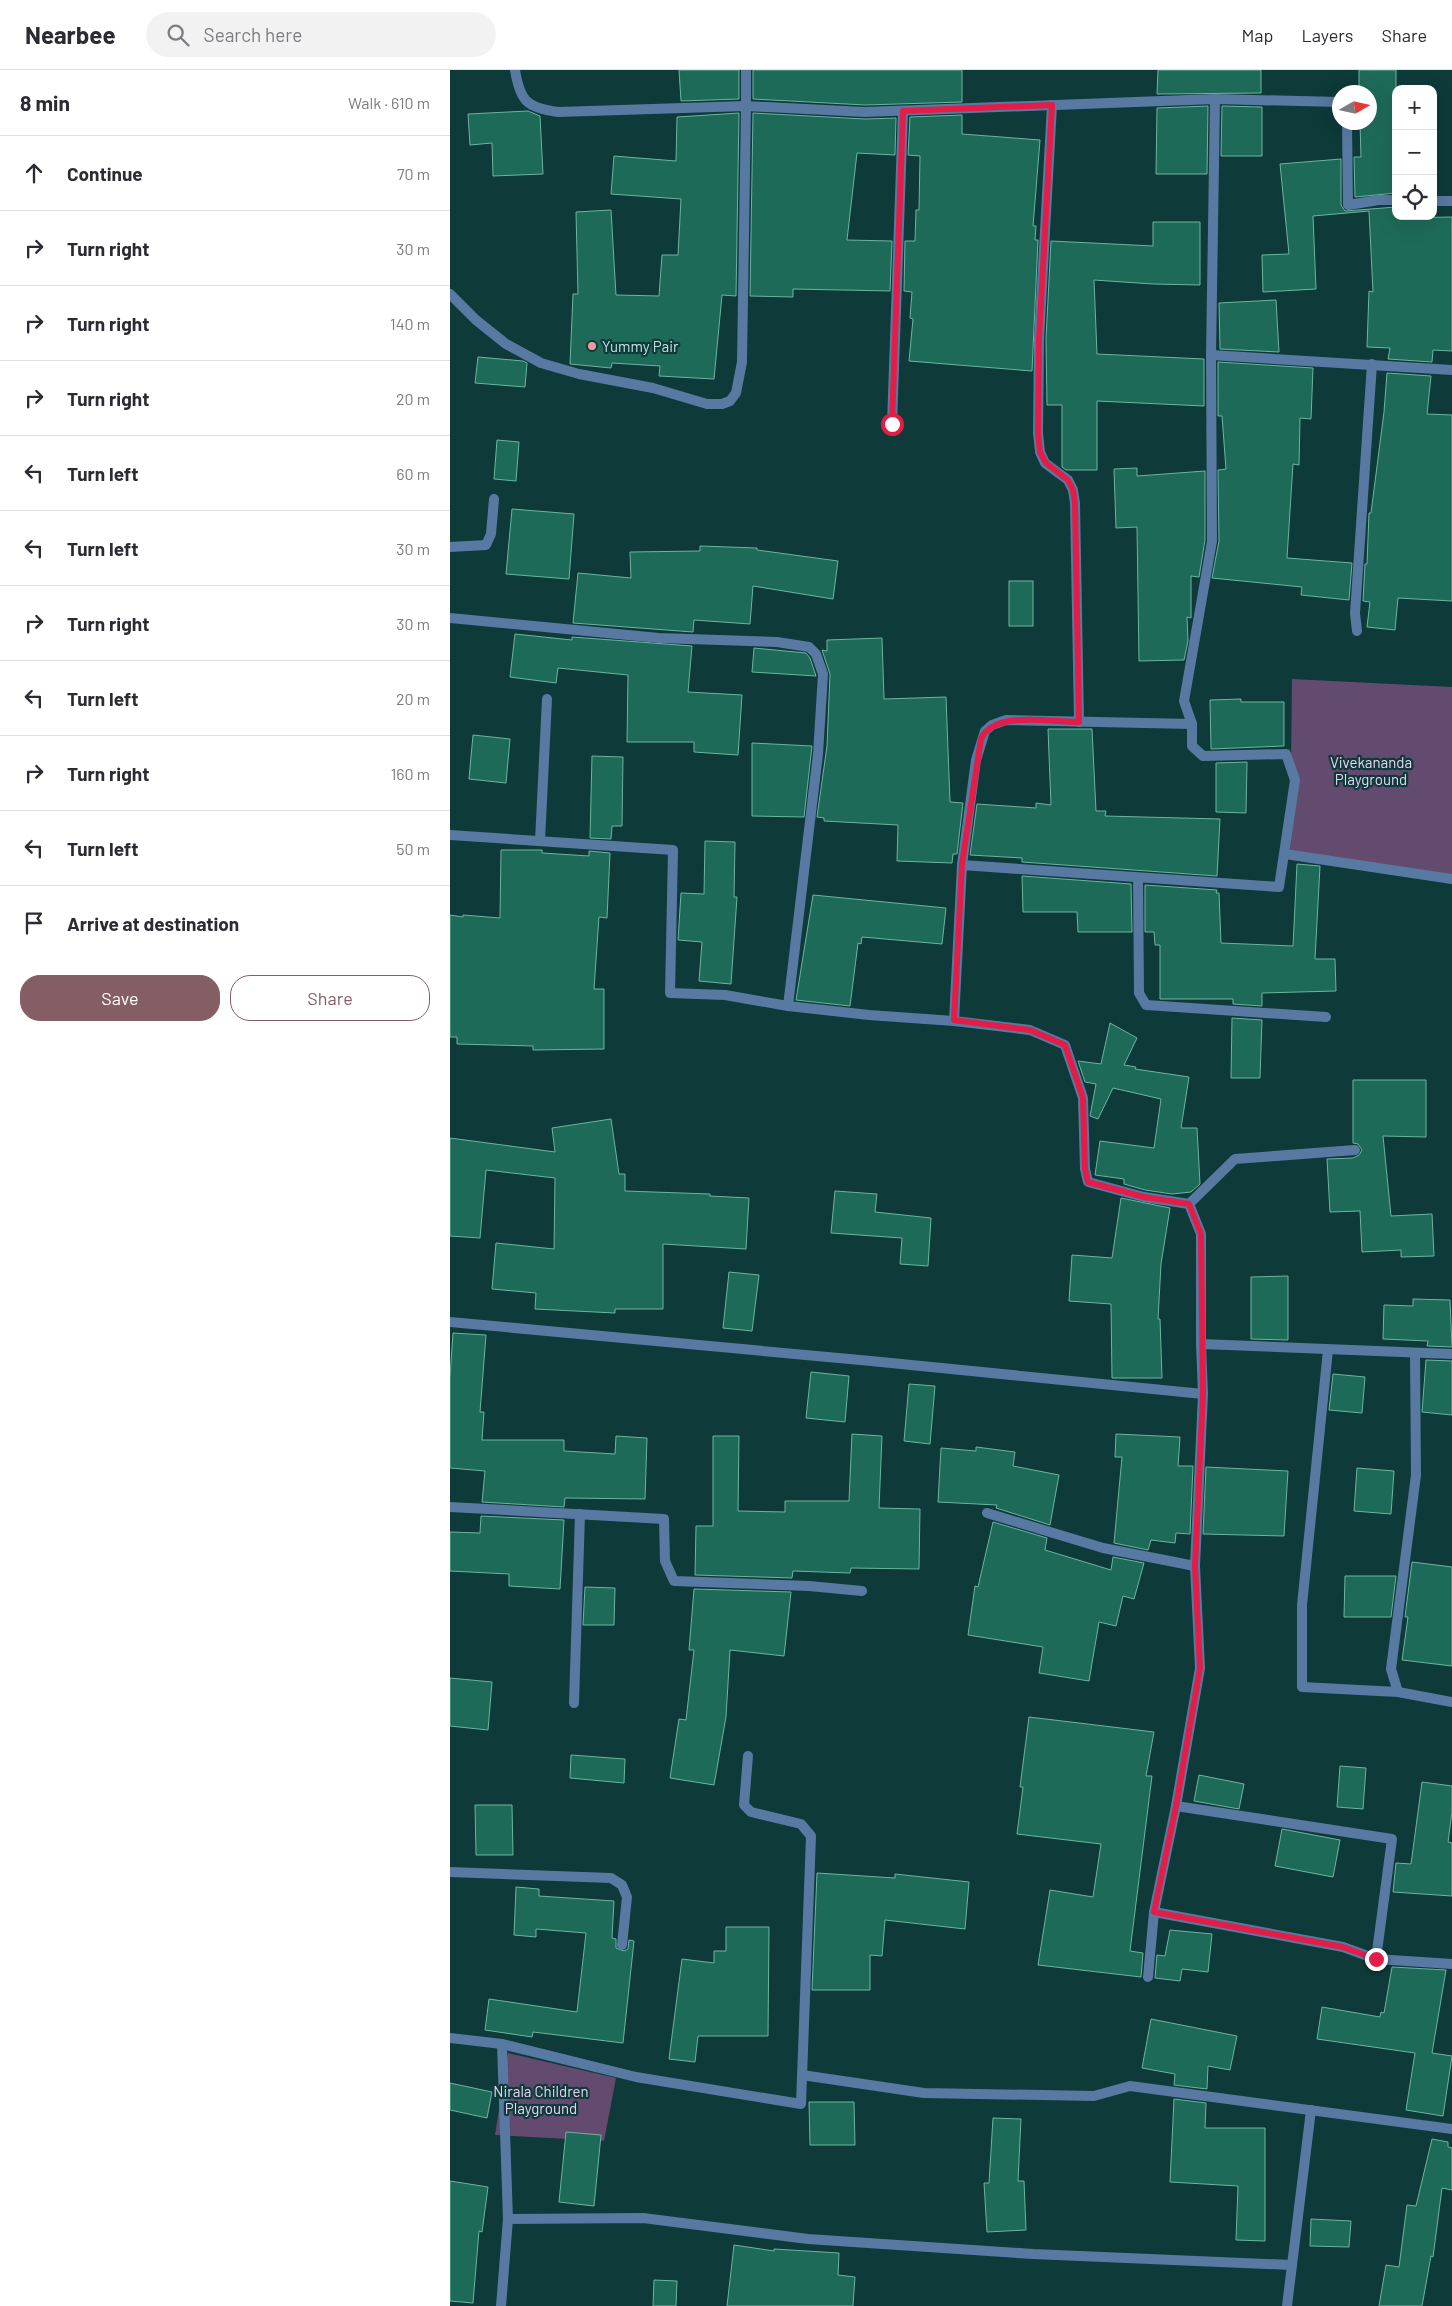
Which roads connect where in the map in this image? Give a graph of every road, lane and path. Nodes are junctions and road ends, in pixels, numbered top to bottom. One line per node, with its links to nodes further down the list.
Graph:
1 (515, 70): 6 (street)
2 (746, 70): 6 (street)
3 (1215, 99): 4 (street); 5 (street); 13 (street)
4 (1332, 102)
5 (1052, 105): 7 (street); 22 (street)
6 (746, 106): 7 (street); 12 (street)
7 (903, 111): 16 (street)
8 (1347, 130): 9 (street)
9 (1392, 200)
10 (1437, 201): 11 (street)
11 (1452, 201)
12 (450, 294)
13 (1211, 355): 14 (street); 23 (street)
14 (1372, 364): 15 (street); 20 (street)
15 (1452, 370)
16 (892, 424)
17 (494, 499): 18 (street)
18 (450, 547)
19 (450, 618): 30 (street)
20 (1357, 631)
21 (547, 698): 25 (street)
22 (1079, 722): 23 (street); 27 (street)
23 (1192, 724): 26 (street)
24 (450, 835): 25 (street)
25 (540, 840): 30 (street)
26 (1285, 854): 28 (street); 29 (street)
27 (962, 864): 28 (street); 32 (street)
28 (1138, 878): 31 (street)
29 (1452, 879)
30 (788, 1006): 32 (street)
31 (1326, 1017)
32 (954, 1020): 34 (street)
33 (1355, 1150): 34 (street)
34 (1189, 1204): 36 (street)
35 (450, 1322): 40 (street)
36 (1201, 1344): 37 (street); 40 (street)
37 (1328, 1350): 38 (street); 46 (street)
38 (1415, 1353): 39 (street); 46 (street)
39 (1452, 1354)
40 (1203, 1394): 44 (street)
41 (450, 1507): 43 (street)
42 (987, 1513): 44 (street)
43 (580, 1514): 45 (street); 48 (street)
44 (1195, 1566): 50 (street)
45 (862, 1591)
46 (1398, 1692): 47 (street)
47 (1452, 1702)
48 (574, 1703)
49 (748, 1756): 59 (street)
50 (1176, 1806): 52 (street); 54 (street)
51 (450, 1872): 53 (street)
52 (1154, 1912): 54 (street); 56 (street)
53 (622, 1945)
54 (1376, 1959): 55 (street)
55 (1452, 1964)
56 (1148, 1978)
57 (450, 2038): 58 (street)
58 (502, 2044): 59 (street); 62 (street)
59 (802, 2075): 60 (street)
60 (1311, 2110): 61 (street); 63 (street)
61 (1452, 2129)
62 (508, 2219): 63 (street); 64 (street)
63 (1292, 2265): 65 (street)
64 (501, 2306)
65 (1287, 2306)

